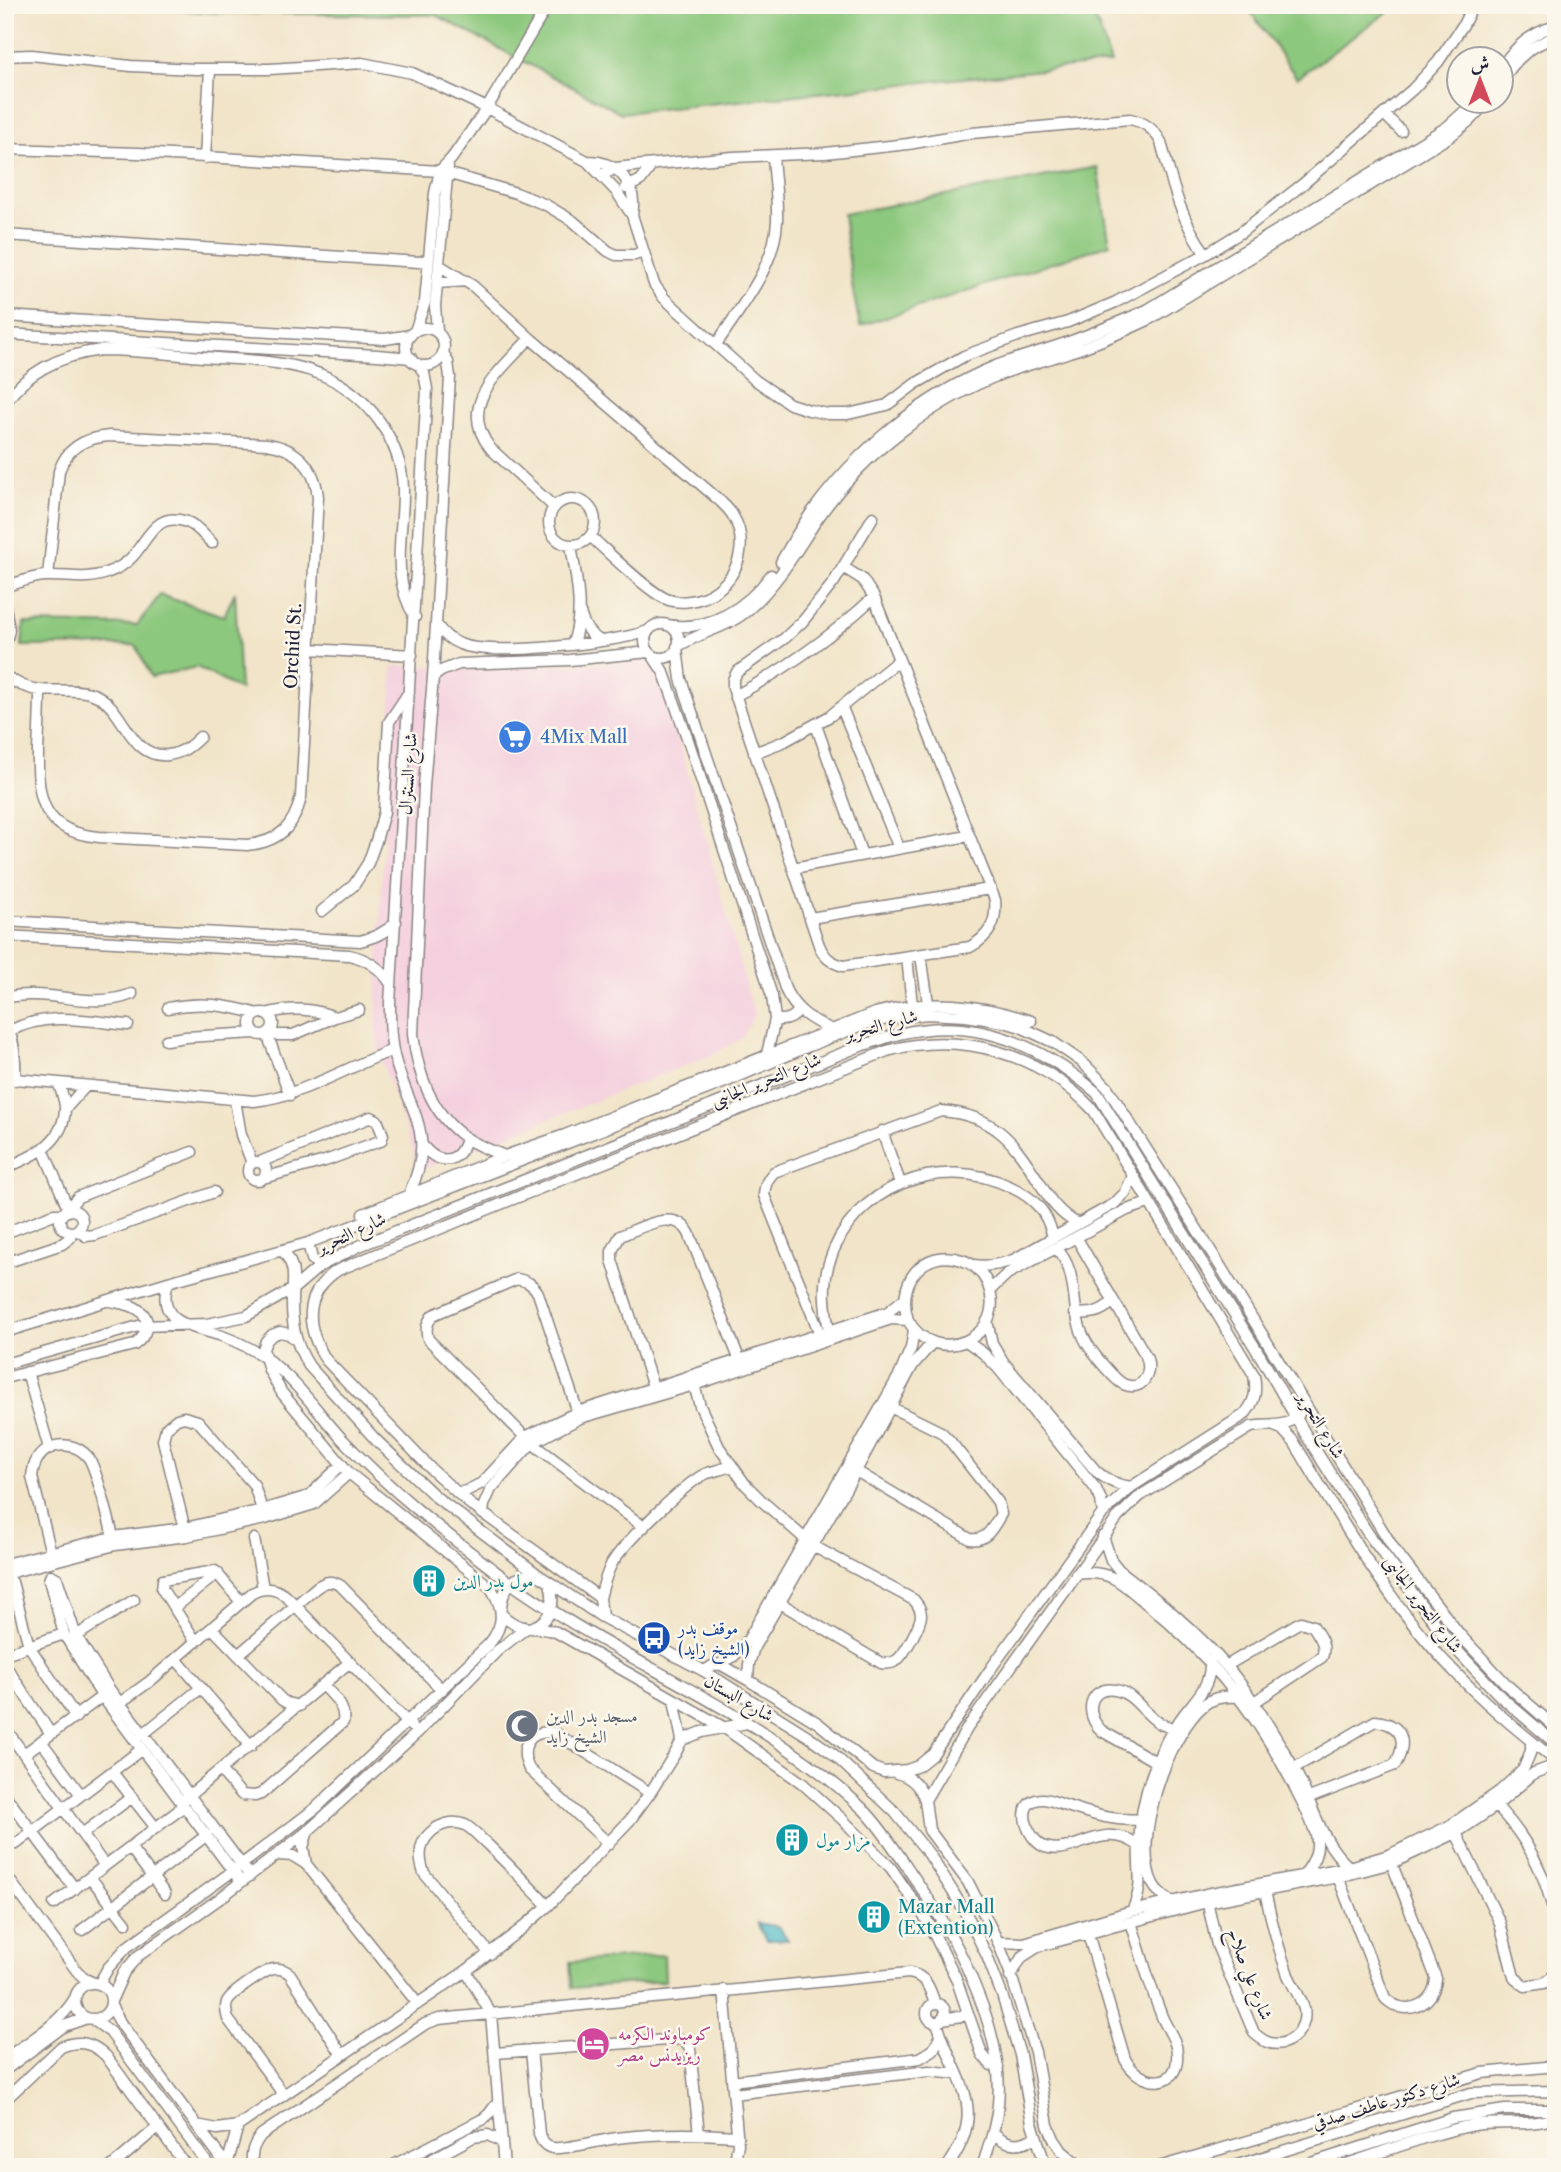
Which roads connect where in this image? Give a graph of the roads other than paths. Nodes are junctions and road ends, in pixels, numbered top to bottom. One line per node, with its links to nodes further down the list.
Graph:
1 (548, 5): 9 (street)
2 (1473, 5): 10 (street)
3 (1556, 26): 5 (street)
4 (1556, 37): 7 (street)
5 (1516, 50)
6 (5, 55): 8 (street)
7 (1516, 61)
8 (210, 69): 9 (street); 16 (street)
9 (486, 108): 17 (street); 20 (street)
10 (1384, 114): 13 (street); 27 (street)
11 (1459, 116): 28 (street)
12 (1474, 116): 28 (street)
13 (1401, 131)
14 (5, 149): 16 (street)
15 (773, 156): 18 (street); 27 (street); 41 (street)
16 (205, 158): 20 (street)
17 (587, 160): 19 (street); 21 (street)
18 (652, 165): 19 (street); 22 (street)
19 (616, 168): 21 (street); 22 (street)
20 (445, 169): 26 (street); 29 (street)
21 (602, 175): 23 (street)
22 (631, 187): 23 (street); 24 (street)
23 (616, 191): 24 (street)
24 (632, 215): 26 (street)
25 (5, 235): 29 (street)
26 (643, 251): 41 (street)
27 (1206, 254): 41 (street)
28 (1247, 256): 63 (street); 69 (street)
29 (429, 264): 30 (street); 31 (street); 33 (street)
30 (467, 281): 31 (street); 39 (street)
31 (437, 283): 34 (street)
32 (5, 316): 35 (street)
33 (420, 318): 34 (street); 37 (street)
34 (436, 326): 37 (street); 44 (street)
35 (191, 327): 36 (street); 40 (street)
36 (223, 328): 37 (street); 42 (street)
37 (413, 333): 45 (street)
38 (6, 334): 40 (street)
39 (530, 338): 48 (street); 50 (street)
40 (190, 344): 42 (street)
41 (716, 345)
42 (222, 346): 43 (street)
43 (268, 349): 45 (street); 46 (street)
44 (443, 353): 45 (street); 54 (street, شارع السنترال)
45 (414, 361): 53 (street, شارع السنترال)
46 (268, 362): 47 (street); 61 (street)
47 (5, 402)
48 (554, 508): 50 (street); 52 (street)
49 (873, 517): 55 (street)
50 (590, 536): 52 (street)
51 (212, 543): 56 (street)
52 (571, 545): 60 (street)
53 (417, 557): 54 (street); 61 (street, شارع السنترال)
54 (440, 557): 62 (street, شارع السنترال)
55 (843, 566): 58 (street); 80 (street)
56 (48, 576): 57 (street); 70 (street, Orchid St.)
57 (7, 588)
58 (874, 597): 74 (street); 80 (street)
59 (5, 606): 67 (street)
60 (579, 610): 65 (street); 66 (street)
61 (415, 617): 72 (street, شارع السنترال)
62 (436, 624): 68 (street); 77 (street, شارع السنترال)
63 (667, 625): 64 (street); 69 (street)
64 (648, 631): 65 (street); 71 (street)
65 (600, 641): 66 (street); 73 (street)
66 (572, 645): 68 (street)
67 (5, 646)
68 (480, 648): 75 (street)
69 (677, 648): 71 (street); 84 (street)
70 (310, 649): 72 (street); 78 (street, Orchid St.)
71 (651, 654): 73 (street); 85 (street)
72 (412, 655): 79 (street, شارع السنترال)
73 (606, 655): 75 (street)
74 (899, 660): 81 (street); 89 (street)
75 (480, 664): 77 (street)
76 (6, 676): 78 (street)
77 (433, 677): 144 (street, شارع السنترال)
78 (40, 691): 83 (street)
79 (408, 692): 87 (street); 88 (street, شارع السنترال)
80 (735, 696): 86 (street)
81 (842, 708): 82 (street); 90 (street)
82 (816, 725): 86 (street); 91 (street)
83 (200, 737)
84 (701, 738): 85 (street); 98 (street)
85 (689, 743): 100 (street)
86 (754, 752): 92 (street)
87 (386, 781): 88 (street); 94 (street)
88 (403, 782): 97 (street, شارع السنترال)
89 (968, 836): 90 (street); 93 (street)
90 (899, 848): 91 (street)
91 (862, 855): 92 (street)
92 (793, 867): 95 (street)
93 (990, 889): 95 (street); 105 (street)
94 (322, 911)
95 (810, 918): 106 (street)
96 (5, 921): 99 (street)
97 (396, 922): 101 (street); 107 (street, شارع السنترال)
98 (764, 926): 100 (street); 114 (street)
99 (108, 927): 101 (street); 103 (street)
100 (751, 930): 117 (street)
101 (262, 934): 104 (street)
102 (5, 936): 103 (street)
103 (108, 942): 104 (street)
104 (261, 951): 107 (street)
105 (921, 955): 106 (street); 110 (street)
106 (906, 957): 111 (street)
107 (391, 984): 128 (street, شارع السنترال)
108 (132, 994): 109 (street)
109 (5, 998)
110 (928, 1003): 111 (street, شارع التحرير الجانبى); 120 (street, شارع التحرير الجانبى)
111 (912, 1005): 119 (street, شارع التحرير الجانبى)
112 (168, 1008): 115 (street)
113 (359, 1010): 116 (street)
114 (799, 1010): 117 (street); 123 (street)
115 (262, 1014): 116 (street); 125 (street); 125 (street)
116 (335, 1017): 125 (street)
117 (775, 1019): 129 (street)
118 (987, 1019): 119 (street, شارع التحرير); 124 (street); 204 (street, شارع التحرير)
119 (864, 1020): 123 (street, شارع التحرير الجانبى); 132 (street, شارع التحرير)
120 (1031, 1021)
121 (128, 1025): 122 (street)
122 (8, 1027): 133 (street)
123 (830, 1028): 129 (street, شارع التحرير الجانبى)
124 (984, 1032): 127 (street, شارع التحرير); 131 (street, شارع التحرير)
125 (264, 1033): 126 (street); 137 (street)
126 (166, 1040)
127 (863, 1045): 130 (street); 139 (street, شارع التحرير)
128 (393, 1050): 137 (street); 146 (street, شارع السنترال)
129 (766, 1054): 132 (street, شارع التحرير الجانبى)
130 (868, 1058): 135 (street, شارع التحرير الجانبى); 141 (street, شارع التحرير الجانبى)
131 (1074, 1073): 135 (street); 169 (street, شارع التحرير)
132 (726, 1077): 142 (street, شارع التحرير); 147 (street, شارع التحرير الجانبى)
133 (10, 1079): 134 (street)
134 (59, 1084): 136 (street); 140 (street)
135 (1064, 1084): 153 (street, شارع التحرير الجانبى)
136 (86, 1086): 138 (street); 140 (street)
137 (290, 1094): 138 (street)
138 (235, 1100): 151 (street)
139 (717, 1102): 141 (street); 145 (street, شارع التحرير)
140 (65, 1108): 148 (street)
141 (723, 1116): 159 (street, شارع التحرير الجانبى)
142 (612, 1126): 145 (street); 147 (street, شارع التحرير)
143 (882, 1131): 155 (street); 160 (street); 193 (street)
144 (466, 1138): 146 (street); 150 (street, شارع السنترال)
145 (620, 1142): 154 (street, شارع التحرير)
146 (423, 1146): 157 (street, شارع السنترال)
147 (547, 1146): 150 (street, شارع التحرير الجانبى); 166 (street, شارع التحرير)
148 (43, 1149): 152 (street); 164 (street)
149 (192, 1152): 164 (street)
150 (505, 1156): 157 (street, شارع التحرير الجانبى)
151 (256, 1163): 151 (street)
152 (5, 1168)
153 (1133, 1177): 158 (street); 161 (street, شارع التحرير الجانبى)
154 (516, 1183): 159 (street); 174 (street, شارع التحرير)
155 (900, 1183): 162 (street); 193 (street)
156 (214, 1192): 167 (street)
157 (409, 1194): 166 (street, شارع التحرير الجانبى)
158 (1125, 1194): 163 (street); 165 (street)
159 (523, 1195): 176 (street, شارع التحرير الجانبى)
160 (1048, 1197): 162 (street); 165 (street)
161 (1149, 1203): 163 (street); 171 (street, شارع التحرير الجانبى)
162 (1038, 1204): 173 (street)
163 (1135, 1207): 170 (street)
164 (67, 1212): 167 (street); 167 (street); 168 (street)
165 (1078, 1224): 173 (street)
166 (342, 1230): 172 (street, شارع التحرير)
167 (74, 1231): 177 (street)
168 (5, 1233)
169 (1185, 1235): 171 (street); 205 (street, شارع التحرير)
170 (1076, 1237): 173 (street); 185 (street)
171 (1173, 1242): 208 (street, شارع التحرير الجانبى)
172 (308, 1243): 175 (street, شارع التحرير); 179 (street)
173 (1054, 1243): 178 (street); 182 (street); 186 (street)
174 (359, 1246): 176 (street); 179 (street, شارع التحرير)
175 (283, 1251): 180 (street, شارع التحرير); 181 (street, شارع البستان)
176 (366, 1259): 215 (street, شارع التحرير الجانبى)
177 (5, 1263)
178 (972, 1265): 182 (street); 183 (street)
179 (320, 1266): 181 (street, شارع التحرير)
180 (168, 1282): 184 (street, شارع التحرير); 189 (street)
181 (293, 1289): 189 (street, شارع التحرير); 194 (street, شارع البستان)
182 (990, 1290): 188 (street)
183 (904, 1299): 187 (street); 191 (street)
184 (110, 1301): 190 (street); 192 (street, شارع التحرير)
185 (1113, 1302): 186 (street); 186 (street)
186 (1075, 1313)
187 (890, 1316): 191 (street); 193 (street); 201 (street)
188 (987, 1321): 195 (street); 211 (street)
189 (183, 1324): 190 (street, شارع التحرير); 199 (street, شارع البستان)
190 (147, 1325): 200 (street, شارع التحرير); 202 (street)
191 (911, 1325): 196 (street); 197 (street)
192 (5, 1332)
193 (825, 1332): 201 (street)
194 (296, 1340): 199 (street); 217 (street, شارع البستان)
195 (966, 1341): 196 (street); 211 (street)
196 (932, 1343): 198 (street)
197 (911, 1348): 198 (street); 209 (street)
198 (922, 1354): 209 (street)
199 (265, 1358): 224 (street); 242 (street, شارع البستان)
200 (5, 1364): 203 (street)
201 (741, 1364): 206 (street); 207 (street); 207 (street)
202 (27, 1372): 203 (street); 220 (street)
203 (7, 1377)
204 (1288, 1377): 205 (street); 210 (street, شارع التحرير)
205 (1274, 1379): 208 (street); 213 (street, شارع التحرير)
206 (694, 1385): 212 (street); 223 (street)
207 (653, 1387): 212 (street)
208 (1255, 1395): 214 (street, شارع التحرير الجانبى); 221 (street)
209 (887, 1405): 225 (street); 225 (street); 239 (street)
210 (1306, 1406): 213 (street); 265 (street, شارع التحرير)
211 (1038, 1410): 227 (street); 229 (street)
212 (579, 1415): 218 (street); 218 (street)
213 (1296, 1418): 214 (street); 216 (street, شارع التحرير)
214 (1272, 1425): 219 (street); 222 (street)
215 (390, 1427): 217 (street); 228 (street)
216 (1306, 1435): 219 (street); 234 (street, شارع التحرير)
217 (376, 1440): 244 (street, شارع البستان)
218 (529, 1440): 226 (street); 232 (street)
219 (1294, 1442): 238 (street, شارع التحرير الجانبى)
220 (49, 1448): 237 (street); 240 (street)
221 (1185, 1452): 222 (street); 227 (street)
222 (1192, 1462): 235 (street)
223 (731, 1466): 232 (street); 239 (street)
224 (345, 1469): 230 (street); 247 (street)
225 (856, 1471): 239 (street)
226 (486, 1486): 228 (street); 231 (street)
227 (1131, 1487): 229 (street)
228 (457, 1493): 231 (street)
229 (1103, 1513): 274 (street)
230 (263, 1514): 233 (street); 233 (street)
231 (483, 1514): 252 (street)
232 (644, 1527): 252 (street)
233 (186, 1532): 237 (street)
234 (1367, 1532): 238 (street); 268 (street, شارع التحرير)
235 (1103, 1536): 245 (street); 248 (street)
236 (254, 1539): 251 (street)
237 (114, 1541): 240 (street)
238 (1354, 1541): 296 (street, شارع التحرير الجانبى)
239 (809, 1543): 255 (street); 255 (street); 272 (street)
240 (52, 1556): 241 (street); 246 (street)
241 (5, 1564)
242 (492, 1568): 247 (street); 249 (street, شارع البستان)
243 (218, 1573): 254 (street); 257 (street); 257 (street)
244 (537, 1574): 249 (street); 250 (street, شارع البستان)
245 (1076, 1574): 248 (street); 281 (street)
246 (8, 1578): 269 (street)
247 (482, 1580): 259 (street)
248 (1126, 1581): 275 (street); 280 (street)
249 (511, 1582): 258 (street, شارع البستان); 259 (street)
250 (550, 1583): 258 (street); 260 (street, شارع البستان)
251 (263, 1588): 254 (street); 256 (street)
252 (600, 1598): 260 (street)
253 (134, 1600): 264 (street)
254 (241, 1602): 261 (street)
255 (780, 1603): 278 (street)
256 (296, 1606): 271 (street); 276 (street); 287 (street)
257 (174, 1608): 267 (street)
258 (551, 1611): 262 (street); 283 (street, شارع البستان)
259 (501, 1612): 262 (street); 263 (street)
260 (602, 1617): 282 (street, شارع البستان)
261 (212, 1628): 267 (street); 271 (street)
262 (528, 1628): 266 (street); 291 (street)
263 (499, 1631): 266 (street); 287 (street)
264 (68, 1633): 269 (street); 288 (street)
265 (1460, 1635): 268 (street); 303 (street, شارع التحرير)
266 (510, 1639): 305 (street)
267 (196, 1642): 273 (street)
268 (1450, 1643): 290 (street, شارع التحرير)
269 (29, 1646): 270 (street); 297 (street)
270 (5, 1654)
271 (237, 1655): 292 (street)
272 (734, 1656): 277 (street); 278 (street)
273 (176, 1659): 286 (street); 294 (street)
274 (997, 1660): 281 (street); 316 (street)
275 (1210, 1661): 289 (street); 302 (street)
276 (350, 1662): 285 (street); 299 (street)
277 (720, 1664): 282 (street); 284 (street)
278 (749, 1664): 284 (street)
279 (5, 1665): 306 (street)
280 (1226, 1666): 293 (street); 293 (street)
281 (1008, 1669): 324 (street)
282 (704, 1671): 319 (street, شارع البستان)
283 (661, 1674): 291 (street); 300 (street, شارع البستان)
284 (748, 1680): 314 (street)
285 (323, 1685): 295 (street); 321 (street)
286 (201, 1688): 307 (street); 312 (street)
287 (442, 1690): 299 (street)
288 (106, 1693): 294 (street); 297 (street)
289 (1240, 1697): 293 (street); 325 (street)
290 (1501, 1697): 296 (street); 311 (street, شارع التحرير)
291 (670, 1698): 301 (street); 309 (street)
292 (282, 1700): 295 (street); 298 (street)
293 (1251, 1705): 320 (street); 331 (street)
294 (115, 1706): 307 (street); 313 (street)
295 (299, 1706): 298 (street)
296 (1491, 1707): 310 (street, شارع التحرير الجانبى)
297 (76, 1717): 306 (street)
298 (284, 1718): 312 (street)
299 (408, 1722): 305 (street); 355 (street)
300 (747, 1723): 301 (street); 336 (street, شارع البستان)
301 (723, 1727): 309 (street); 385 (street)
302 (1175, 1728): 317 (street); 317 (street)
303 (1556, 1728)
304 (6, 1730): 315 (street)
305 (418, 1732): 340 (street)
306 (51, 1734): 308 (street)
307 (142, 1735): 332 (street)
308 (41, 1741): 315 (street); 328 (street)
309 (681, 1741): 326 (street)
310 (1531, 1741): 318 (street, شارع التحرير الجانبى); 334 (street)
311 (1556, 1744)
312 (251, 1746): 321 (street)
313 (142, 1749): 322 (street); 332 (street)
314 (853, 1753): 319 (street); 323 (street)
315 (24, 1754): 335 (street)
316 (926, 1760): 323 (street); 324 (street)
317 (1156, 1762): 325 (street)
318 (1556, 1763): 334 (street)
319 (844, 1764): 329 (street, شارع البستان)
320 (1294, 1768): 331 (street); 331 (street)
321 (221, 1771): 332 (street)
322 (112, 1772): 328 (street); 330 (street)
323 (894, 1772): 333 (street)
324 (940, 1772): 333 (street)
325 (1151, 1790): 337 (street); 368 (street)
326 (650, 1793): 346 (street); 346 (street)
327 (5, 1795): 341 (street)
328 (81, 1795): 335 (street)
329 (878, 1795): 336 (street); 338 (street, شارع البستان)
330 (132, 1797): 339 (street); 343 (street)
331 (1305, 1799): 354 (street); 357 (street)
332 (186, 1800): 339 (street); 344 (street); 355 (street)
333 (925, 1800): 362 (street)
334 (1493, 1803): 342 (street); 351 (street); 375 (street)
335 (63, 1808): 341 (street); 343 (street)
336 (865, 1811): 349 (street, شارع البستان)
337 (1141, 1819): 347 (street); 347 (street)
338 (907, 1826): 349 (street); 365 (street, شارع البستان)
339 (156, 1828): 348 (street)
340 (308, 1831): 350 (street); 352 (street)
341 (32, 1832): 345 (street); 363 (street)
342 (1456, 1833): 351 (street); 383 (street)
343 (82, 1834): 353 (street)
344 (206, 1835): 355 (street); 359 (street)
345 (16, 1844)
346 (609, 1844): 370 (street)
347 (1138, 1845): 372 (street)
348 (130, 1847): 353 (street); 359 (street)
349 (894, 1848): 381 (street, شارع البستان)
350 (278, 1855): 352 (street); 361 (street)
351 (1390, 1859): 354 (street); 360 (street); 360 (street)
352 (306, 1864): 392 (street)
353 (105, 1866): 358 (street)
354 (1349, 1867): 357 (street)
355 (237, 1868): 361 (street); 373 (street)
356 (5, 1874): 386 (street)
357 (1304, 1875): 367 (street)
358 (90, 1877): 363 (street); 371 (street)
359 (152, 1877): 366 (street); 371 (street)
360 (1338, 1877): 364 (street)
361 (246, 1879): 378 (street)
362 (968, 1882): 365 (street); 379 (street)
363 (75, 1889): 369 (street)
364 (1265, 1891): 367 (street); 367 (street, شارع علي صلاح)
365 (953, 1892): 389 (street, شارع البستان)
366 (165, 1894)
367 (1207, 1898): 368 (street); 372 (street)
368 (1172, 1902): 372 (street)
369 (54, 1905)
370 (548, 1906): 380 (street); 380 (street)
371 (113, 1907): 374 (street); 377 (street)
372 (1131, 1917): 376 (street); 376 (street)
373 (166, 1920): 378 (street); 386 (street)
374 (126, 1923)
375 (1556, 1927)
376 (1086, 1929): 379 (street); 384 (street)
377 (82, 1930)
378 (174, 1932): 391 (street)
379 (998, 1942): 384 (street)
380 (490, 1954): 382 (street)
381 (964, 1961): 385 (street); 407 (street, شارع البستان)
382 (466, 1971): 392 (street); 394 (street)
383 (1556, 1974)
384 (1011, 1975): 389 (street); 417 (street)
385 (956, 1978): 388 (street)
386 (96, 1984): 390 (street); 391 (street)
387 (724, 1990): 393 (street); 394 (street); 411 (street)
388 (962, 1995): 393 (street); 395 (street)
389 (1002, 1995): 419 (street, شارع البستان)
390 (75, 1998): 396 (street); 397 (street)
391 (111, 2003): 397 (street); 399 (street)
392 (418, 2004): 404 (street)
393 (938, 2005): 398 (street)
394 (491, 2014): 403 (street); 437 (street)
395 (968, 2014): 398 (street); 407 (street)
396 (67, 2019): 397 (street); 405 (street); 409 (street)
397 (89, 2019): 400 (street)
398 (939, 2020): 401 (street)
399 (121, 2024): 400 (street); 424 (street)
400 (110, 2032): 436 (street)
401 (941, 2036): 408 (street); 410 (street)
402 (531, 2050): 403 (street); 428 (street); 428 (street)
403 (495, 2053): 421 (street)
404 (342, 2055): 418 (street); 418 (street)
405 (5, 2059)
406 (1556, 2066): 413 (street)
407 (998, 2067): 427 (street, شارع البستان)
408 (840, 2068): 411 (street); 412 (street)
409 (5, 2070)
410 (957, 2074): 412 (street); 442 (street)
411 (732, 2081): 416 (street)
412 (841, 2081): 416 (street)
413 (1434, 2085): 415 (street); 448 (street)
414 (1556, 2091): 415 (street, شارع دكتور عاطف صدقي)
415 (1471, 2093): 449 (street, شارع دكتور عاطف صدقي)
416 (733, 2094): 429 (street)
417 (1043, 2094): 419 (street); 447 (street)
418 (284, 2095): 425 (street)
419 (1027, 2096): 430 (street, شارع البستان)
420 (5, 2100): 426 (street)
421 (498, 2102): 431 (street); 432 (street)
422 (1556, 2110): 450 (street, شارع دكتور عاطف صدقي)
423 (1556, 2117): 451 (street)
424 (197, 2124): 425 (street); 433 (street)
425 (239, 2126): 433 (street)
426 (158, 2127): 434 (street); 435 (street)
427 (993, 2132): 430 (street); 443 (street, شارع البستان)
428 (699, 2134): 429 (street)
429 (736, 2136): 441 (street)
430 (1036, 2136): 446 (street, شارع البستان)
431 (502, 2142): 439 (street); 440 (street)
432 (404, 2164): 438 (street)
433 (228, 2166)
434 (111, 2167)
435 (187, 2167)
436 (210, 2167)
437 (253, 2167)
438 (390, 2167)
439 (418, 2167)
440 (504, 2167)
441 (734, 2167)
442 (947, 2167)
443 (982, 2167)
444 (995, 2167): 445 (street)
445 (1038, 2167)
446 (1046, 2167)
447 (1081, 2167)
448 (1159, 2167)
449 (1231, 2167)
450 (1299, 2167)
451 (1337, 2167)

